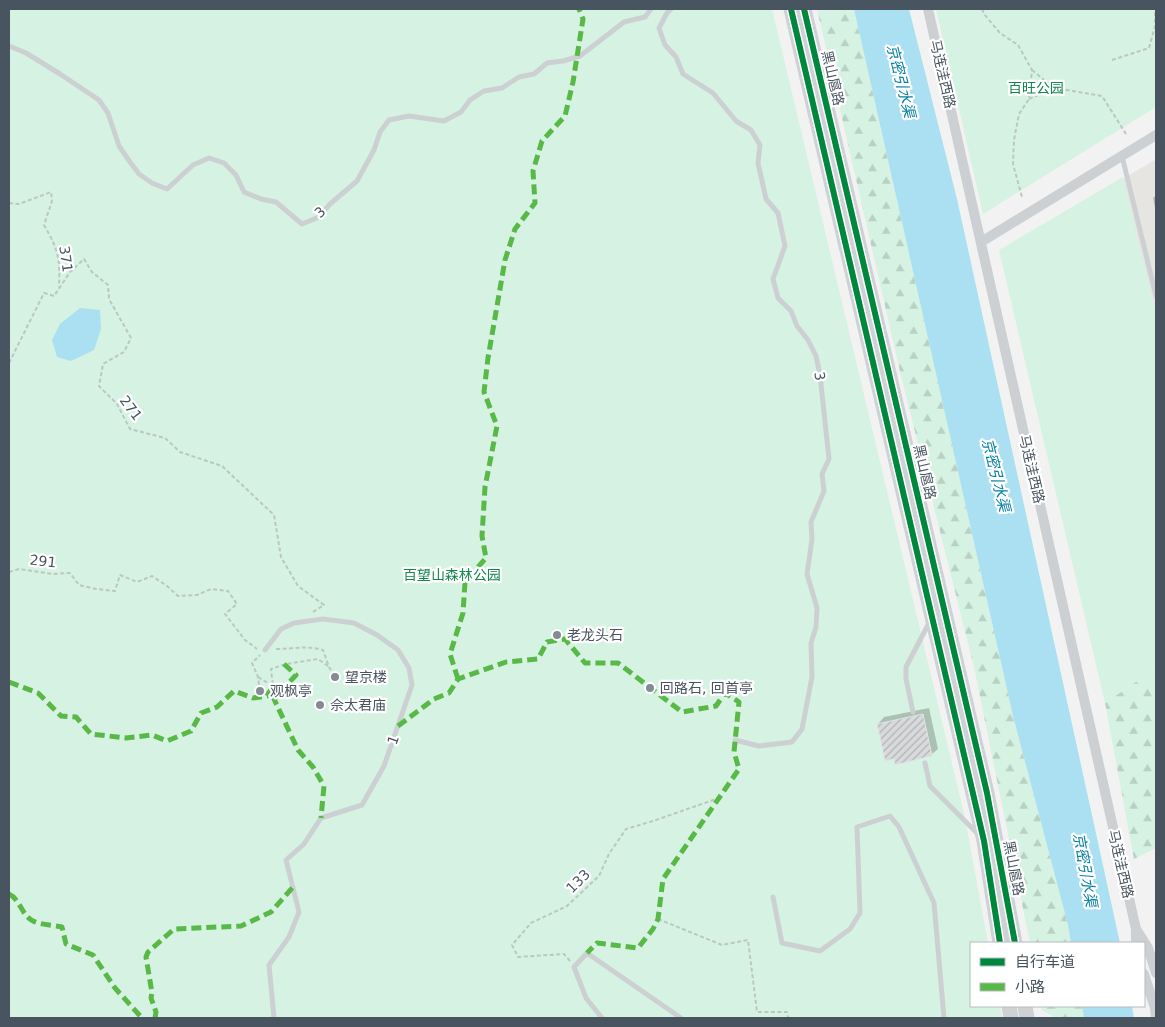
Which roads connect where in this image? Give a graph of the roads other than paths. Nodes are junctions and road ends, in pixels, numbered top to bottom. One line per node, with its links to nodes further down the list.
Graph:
1 (652, 9): 6 (lane, 3 / 3)
2 (671, 9): 14 (lane, 3 / 3)
3 (791, 9): 11 (main road, 黑山扈路)
4 (804, 9): 20 (main road, 黑山扈路)
5 (928, 9): 9 (street, 马连洼西路)
6 (9, 46)
7 (1156, 135): 8 (street)
8 (1122, 155): 9 (street); 10 (lane)
9 (981, 242): 18 (street, 马连洼西路)
10 (1156, 296)
11 (932, 616): 13 (lane); 16 (main road, 黑山扈路)
12 (265, 650): 26 (lane, 1 / 1)
13 (913, 712)
14 (735, 740)
15 (924, 763): 16 (lane)
16 (984, 841): 19 (main road, 黑山扈路)
17 (772, 897): 29 (lane)
18 (1136, 929): 21 (street, 马连洼西路); 22 (street, 马连洼西路)
19 (1000, 942)
20 (1015, 942)
21 (1136, 942)
22 (1144, 942)
23 (1145, 943): 24 (street, 马连洼西路)
24 (1156, 973)
25 (1145, 977): 30 (street)
26 (274, 1018)
27 (602, 1018): 28 (lane)
28 (681, 1018)
29 (944, 1018)
30 (1156, 1018)

